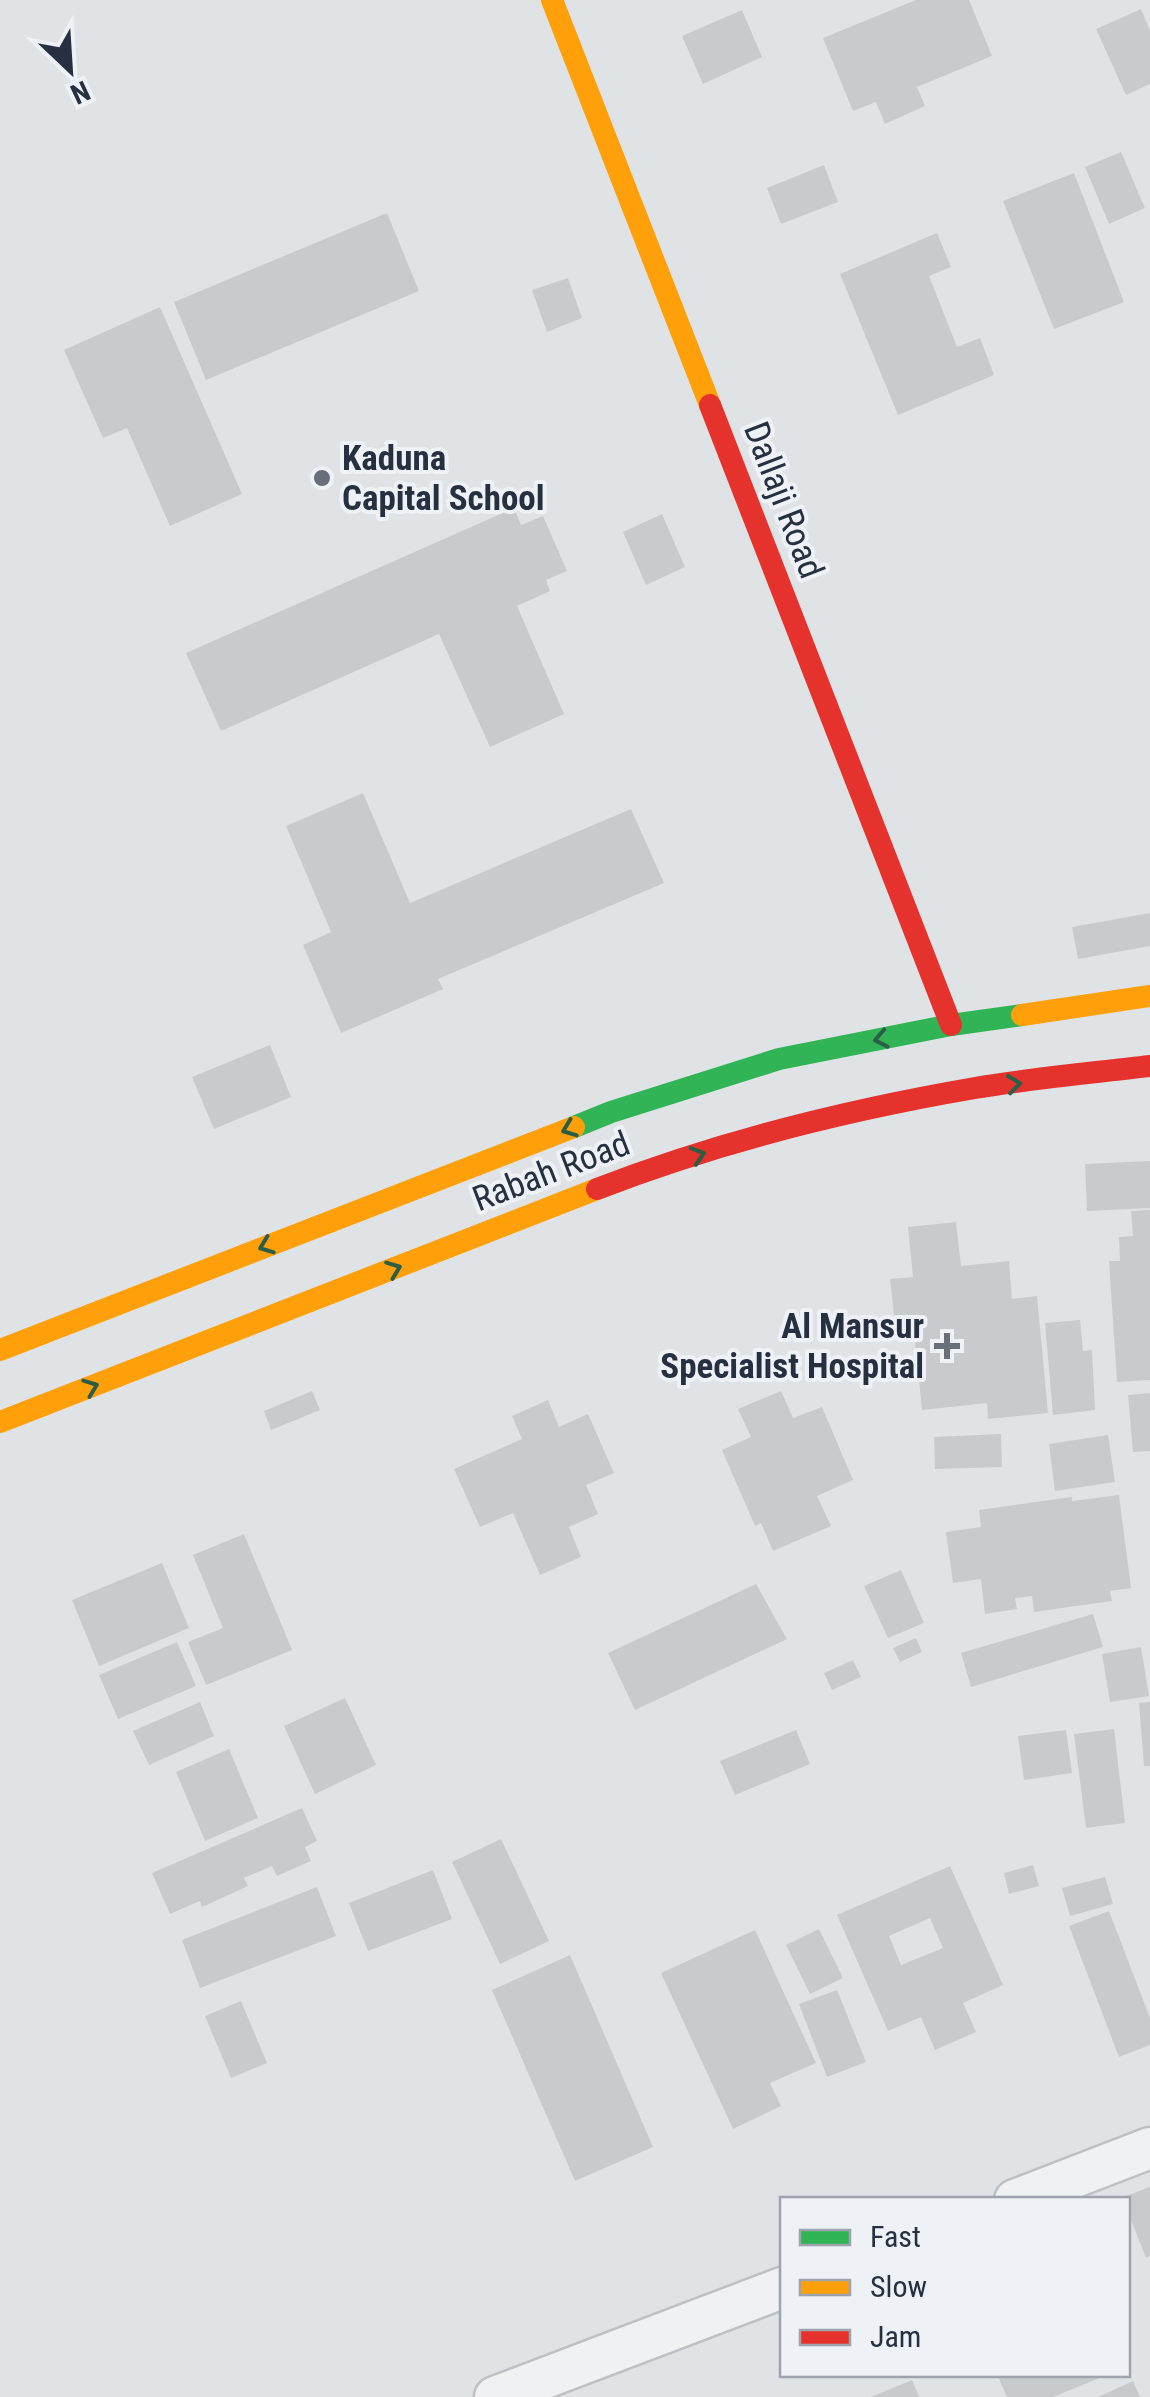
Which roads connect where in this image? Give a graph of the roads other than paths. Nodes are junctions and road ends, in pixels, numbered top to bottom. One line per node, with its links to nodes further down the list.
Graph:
1 (552, 0): 3 (main road, Dallaji Road)
2 (1150, 996): 3 (main road, Rabah Road)
3 (951, 1024): 5 (main road, Rabah Road, one-way to 5)
4 (1150, 1066): 6 (main road, Rabah Road, one-way to 4)
5 (0, 1350)
6 (0, 1422)
7 (1150, 2148): 8 (street)
8 (1023, 2197)
9 (780, 2289): 10 (street)
10 (494, 2397)

